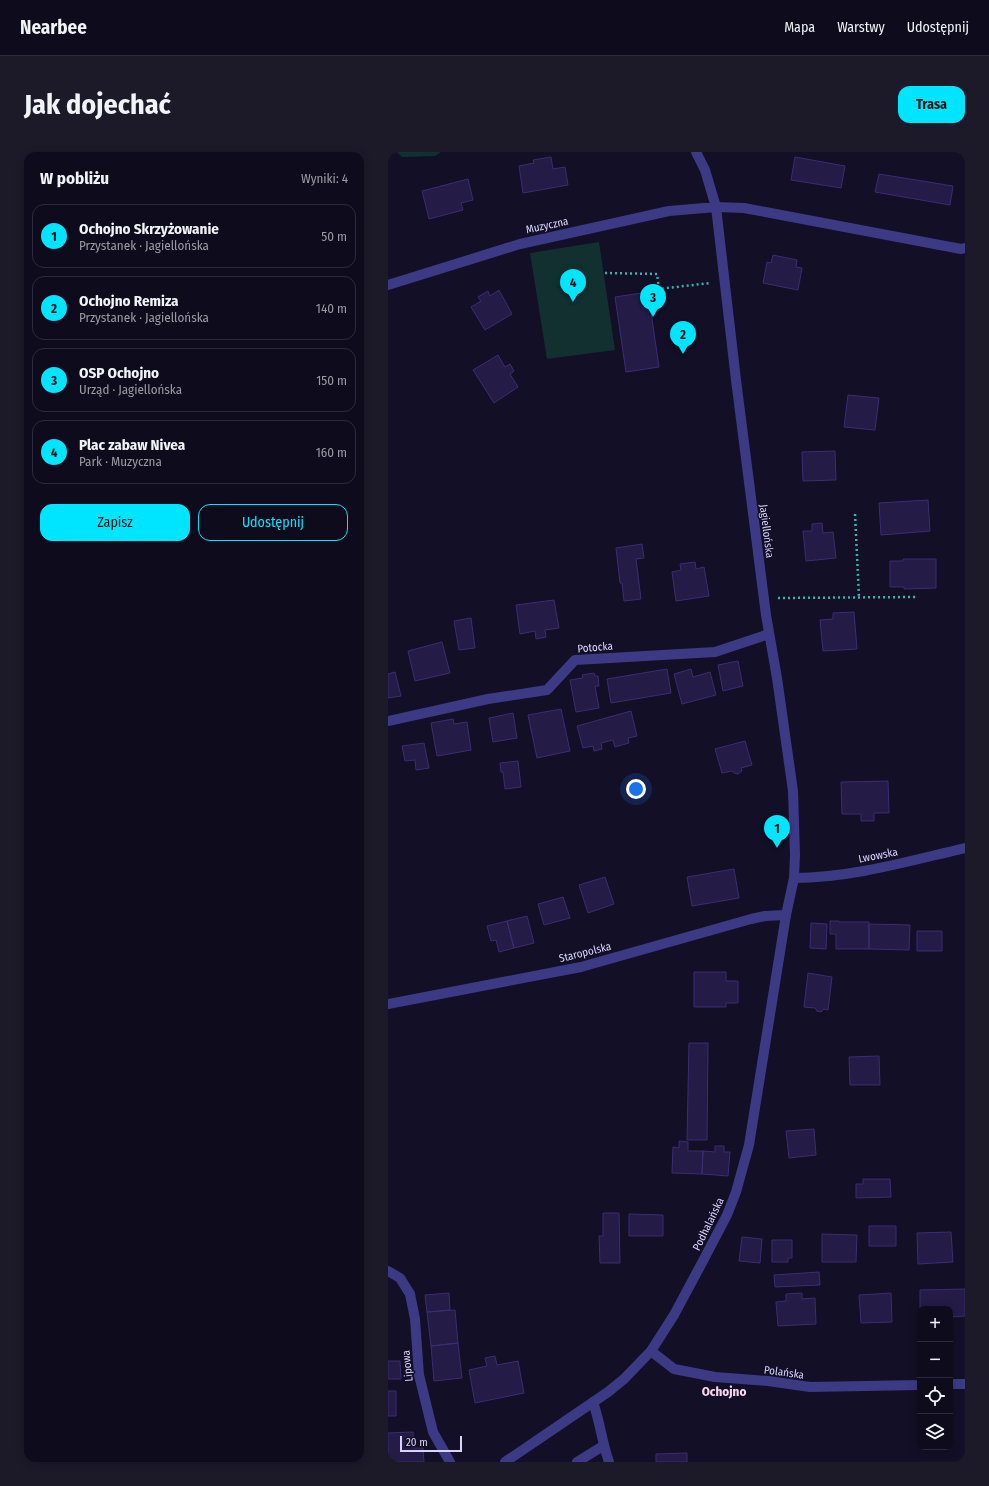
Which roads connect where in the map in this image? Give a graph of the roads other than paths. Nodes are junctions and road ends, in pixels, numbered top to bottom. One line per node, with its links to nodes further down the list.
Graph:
1 (696, 152): 2 (street, Jagiellońska)
2 (716, 207): 3 (street, Muzyczna); 4 (street, Muzyczna); 5 (street, Jagiellońska)
3 (965, 248)
4 (388, 285)
5 (769, 634): 6 (street, Potocka); 8 (street, Jagiellońska)
6 (388, 721)
7 (965, 848): 8 (street, Lwowska)
8 (794, 878): 9 (street, Jagiellońska)
9 (786, 915): 10 (street, Staropolska); 12 (street, Podhalańska)
10 (388, 1004)
11 (388, 1271): 18 (street, Lipowa)
12 (651, 1351): 15 (street, Polańska); 16 (street, Podhalańska)
13 (953, 1384): 14 (street)
14 (965, 1384)
15 (917, 1385)
16 (593, 1402): 17 (street); 19 (street, Podhalańska)
17 (603, 1446): 20 (street); 21 (street)
18 (450, 1462)
19 (505, 1462)
20 (577, 1462)
21 (609, 1462)

